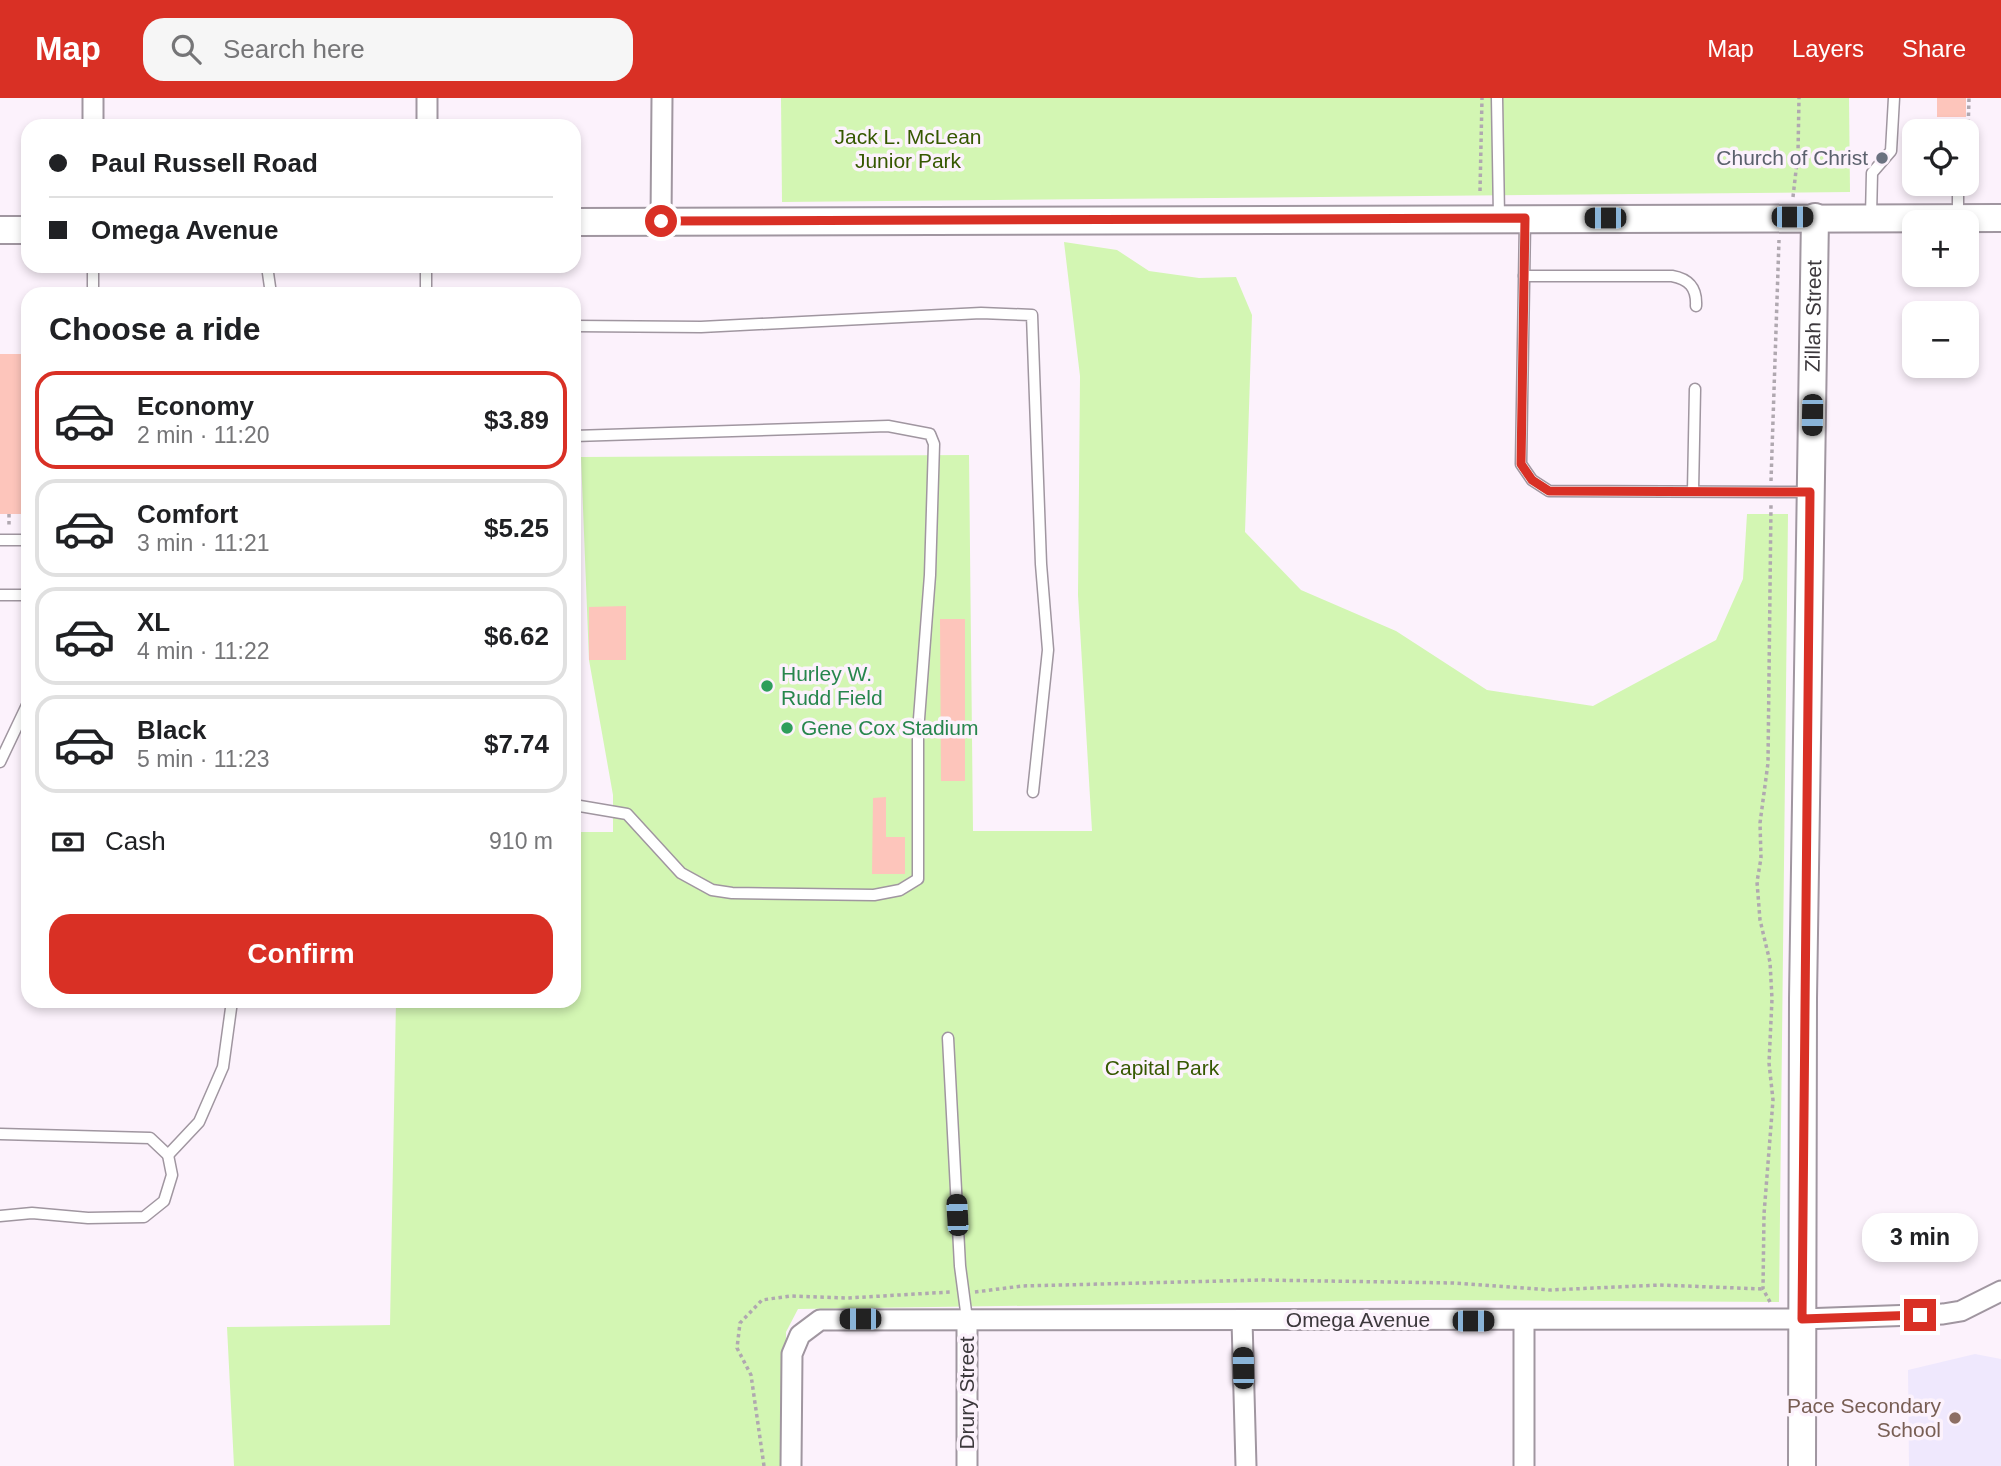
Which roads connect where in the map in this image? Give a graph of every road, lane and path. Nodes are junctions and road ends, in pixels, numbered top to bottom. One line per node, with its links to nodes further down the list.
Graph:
1 (93, 98): 9 (street)
2 (427, 98): 10 (street)
3 (662, 98): 20 (street)
4 (1482, 98): 12 (path)
5 (1497, 98): 14 (lane)
6 (1799, 98): 13 (path)
7 (1894, 98): 16 (lane)
8 (1969, 98): 11 (path)
9 (93, 119)
10 (427, 119)
11 (1969, 119)
12 (1480, 191)
13 (1804, 211): 15 (street); 16 (street); 32 (street, Zillah Street)
14 (1499, 218): 15 (street); 20 (street)
15 (1525, 218): 25 (lane)
16 (1871, 218): 17 (street)
17 (1902, 218)
18 (1979, 218): 19 (street)
19 (2001, 218)
20 (661, 221): 21 (street)
21 (581, 222)
22 (0, 230): 23 (street)
23 (21, 230)
24 (1779, 236): 31 (path)
25 (1524, 276): 26 (lane); 30 (lane)
26 (1696, 306)
27 (581, 326): 39 (lane)
28 (1695, 389): 30 (lane)
29 (581, 436): 40 (lane)
30 (1693, 491): 31 (lane)
31 (1771, 491): 32 (lane); 46 (path)
32 (1810, 492): 49 (street, Zillah Street)
33 (0, 540): 34 (lane)
34 (21, 540)
35 (0, 595): 36 (lane)
36 (21, 595)
37 (21, 718): 38 (lane)
38 (0, 762)
39 (1032, 792)
40 (581, 806)
41 (231, 1008): 44 (lane)
42 (948, 1038): 48 (lane)
43 (0, 1135): 44 (lane)
44 (168, 1155): 45 (lane)
45 (0, 1216)
46 (1763, 1289)
47 (2000, 1292): 49 (street, Omega Avenue)
48 (967, 1319): 50 (street, Omega Avenue); 52 (street, Omega Avenue); 53 (street, Drury Street)
49 (1802, 1319): 51 (street, Omega Avenue); 56 (street, Zillah Street)
50 (1242, 1320): 51 (street, Omega Avenue); 54 (street)
51 (1524, 1321): 55 (street)
52 (791, 1466)
53 (967, 1466)
54 (1246, 1466)
55 (1524, 1466)
56 (1802, 1466)

